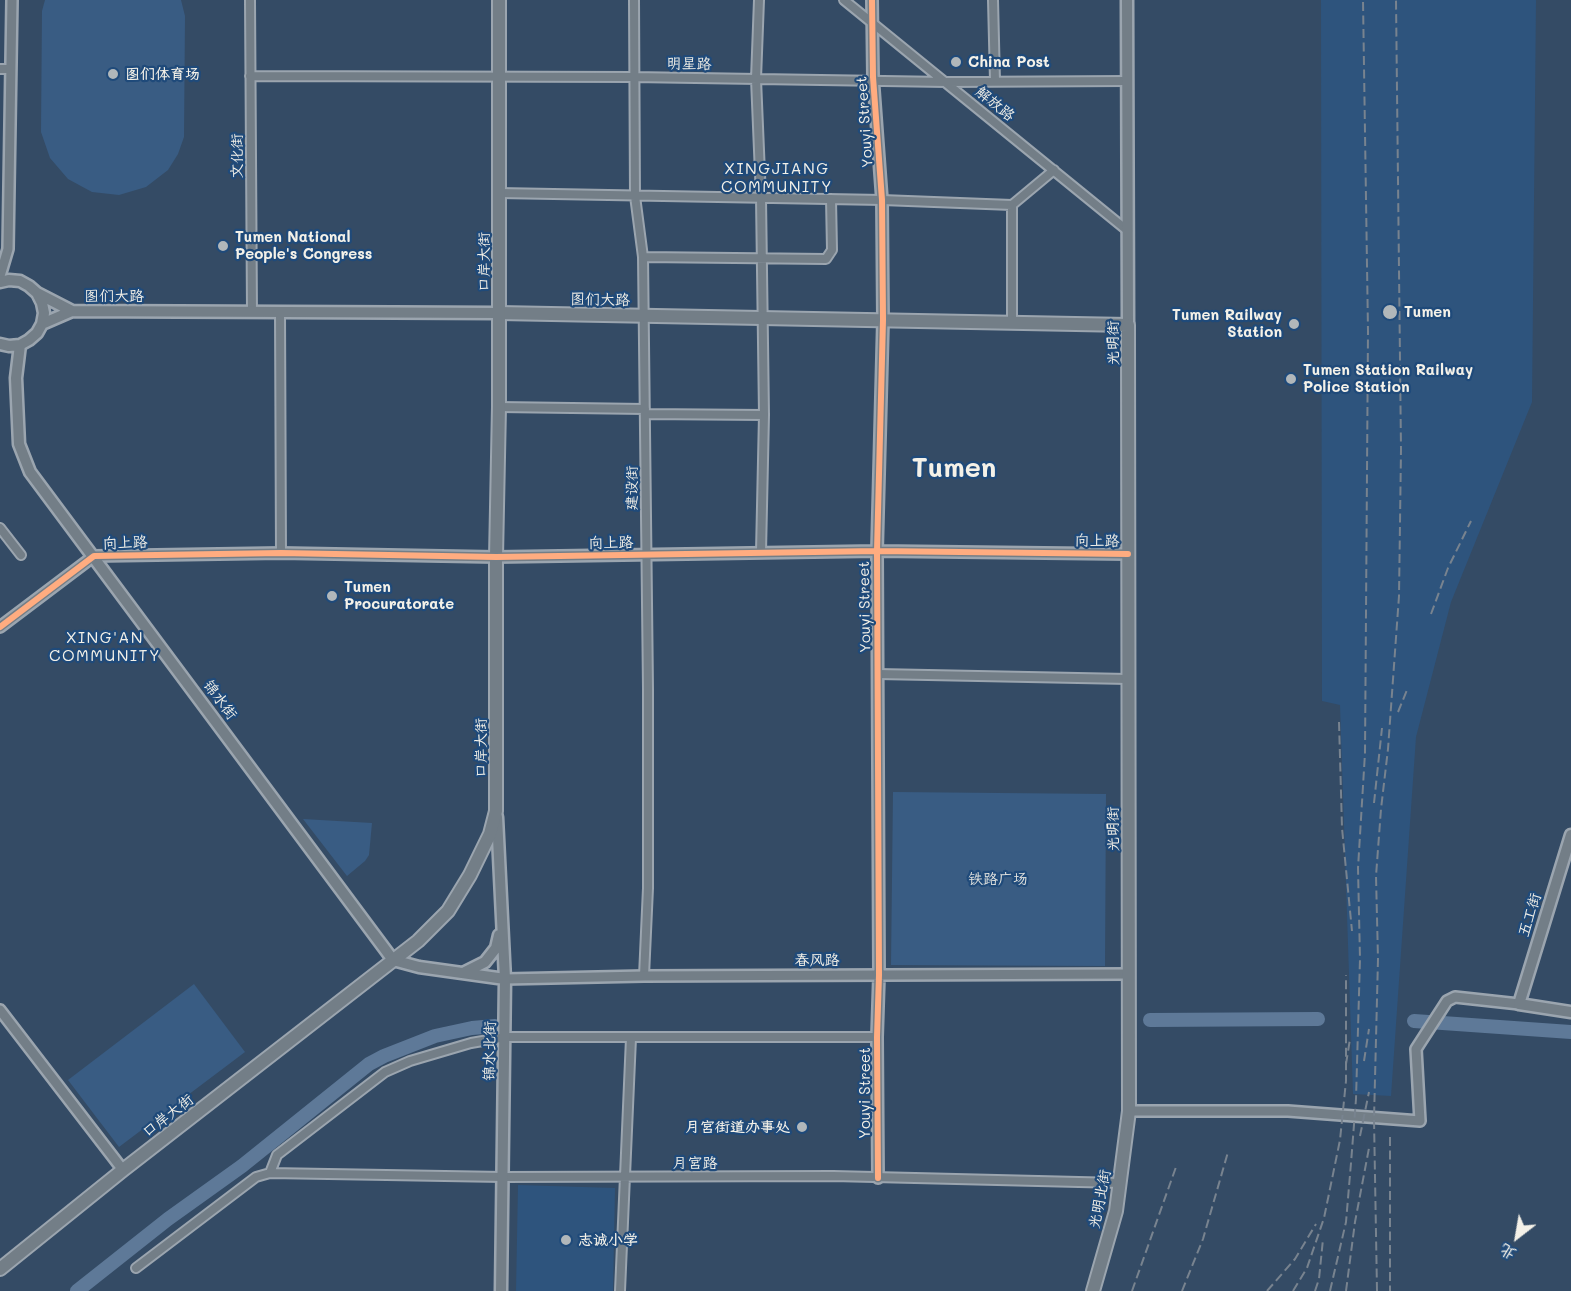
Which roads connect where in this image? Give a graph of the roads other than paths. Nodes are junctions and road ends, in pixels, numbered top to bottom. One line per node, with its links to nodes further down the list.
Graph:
1 (12, 0): 11 (street)
2 (250, 0): 12 (street, 文化街)
3 (499, 0): 14 (main road, 口岸大街)
4 (634, 0): 13 (street, 建设街)
5 (759, 0): 15 (street)
6 (844, 0): 10 (street, 解放路)
7 (872, 0): 10 (street, Youyi Street)
8 (993, 0): 17 (street)
9 (1127, 0): 18 (main road, 光明街)
10 (872, 23): 16 (street, Youyi Street); 19 (street, 解放路)
11 (5, 69): 30 (street)
12 (250, 76): 14 (street, 明星路); 34 (street, 文化街)
13 (633, 76): 14 (street, 明星路); 15 (street, 明星路); 22 (street, 建设街)
14 (499, 77): 21 (main road, 口岸大街)
15 (756, 79): 16 (street, 明星路); 23 (street)
16 (873, 80): 19 (street, 明星路); 25 (street, Youyi Street)
17 (995, 81): 18 (street, 明星路); 19 (street, 明星路)
18 (1127, 81): 27 (main road, 光明街)
19 (946, 82): 20 (street, 解放路)
20 (1054, 170): 26 (street); 27 (street, 解放路)
21 (499, 193): 22 (street); 36 (main road, 口岸大街)
22 (635, 196): 23 (street); 28 (street, 建设街)
23 (761, 198): 24 (street); 29 (street)
24 (831, 199): 25 (street); 29 (street)
25 (882, 200): 26 (street); 39 (street, Youyi Street)
26 (1012, 205): 40 (street)
27 (1128, 231): 42 (main road, 光明街)
28 (644, 257): 29 (street); 37 (street, 建设街)
29 (762, 258): 38 (street)
30 (0, 276)
31 (0, 282): 32 (main road)
32 (37, 293): 33 (main road); 41 (main road)
33 (72, 311): 34 (main road, 图们大路); 41 (main road)
34 (252, 312): 35 (main road, 图们大路)
35 (280, 312): 36 (main road, 图们大路); 51 (street)
36 (499, 314): 37 (main road, 图们大路); 45 (main road, 口岸大街)
37 (644, 316): 38 (main road, 图们大路); 46 (street, 建设街)
38 (763, 318): 39 (main road, 图们大路); 47 (street)
39 (882, 321): 40 (main road, 图们大路); 49 (street, Youyi Street)
40 (1012, 323): 42 (main road, 图们大路)
41 (42, 324): 44 (main road)
42 (1128, 325): 53 (main road, 光明街)
43 (0, 344): 44 (main road)
44 (20, 345): 55 (main road, 锦水街)
45 (500, 407): 46 (street); 56 (main road, 口岸大街)
46 (645, 411): 47 (street); 52 (street, 建设街)
47 (764, 415): 50 (street)
48 (0, 528): 54 (street)
49 (877, 551): 50 (street, 向上路); 53 (street, 向上路); 58 (street, Youyi Street)
50 (761, 552): 52 (street, 向上路)
51 (281, 553): 55 (street, 向上路); 56 (street, 向上路)
52 (646, 554): 56 (street, 向上路); 67 (street, 建设街)
53 (1128, 554): 59 (main road, 光明街)
54 (21, 555)
55 (94, 556): 57 (street); 63 (main road, 锦水街)
56 (495, 557): 60 (main road, 口岸大街)
57 (0, 627)
58 (878, 674): 59 (street); 66 (street, Youyi Street)
59 (1128, 679): 65 (main road, 光明街)
60 (496, 811): 62 (main road, 锦水北街); 63 (main road, 口岸大街)
61 (1571, 835): 69 (main road, 五工街)
62 (502, 920): 64 (main road); 68 (main road, 锦水北街)
63 (393, 960): 64 (main road); 76 (main road, 口岸大街)
64 (464, 973): 68 (main road)
65 (1128, 974): 66 (street, 春风路); 75 (main road, 光明街)
66 (879, 975): 67 (street, 春风路); 73 (street, Youyi Street)
67 (644, 976): 68 (street, 春风路)
68 (505, 979): 72 (main road, 锦水北街)
69 (1519, 1004): 71 (main road); 75 (street)
70 (0, 1010): 76 (street)
71 (1571, 1012)
72 (506, 1036): 74 (street); 77 (street); 79 (main road, 锦水北街)
73 (877, 1037): 74 (street); 80 (street, Youyi Street)
74 (631, 1038): 78 (street)
75 (1129, 1111): 81 (main road, 光明北街)
76 (123, 1170): 83 (main road, 口岸大街)
77 (270, 1173): 79 (street, 月宫路); 82 (street)
78 (624, 1176): 79 (street, 月宫路); 80 (street, 月宫路); 85 (street)
79 (503, 1177): 84 (main road, 锦水北街)
80 (878, 1178): 81 (street, 月宫路)
81 (1120, 1183): 86 (main road, 光明北街)
82 (136, 1268)
83 (0, 1269)
84 (501, 1291)
85 (620, 1291)
86 (1093, 1291)

